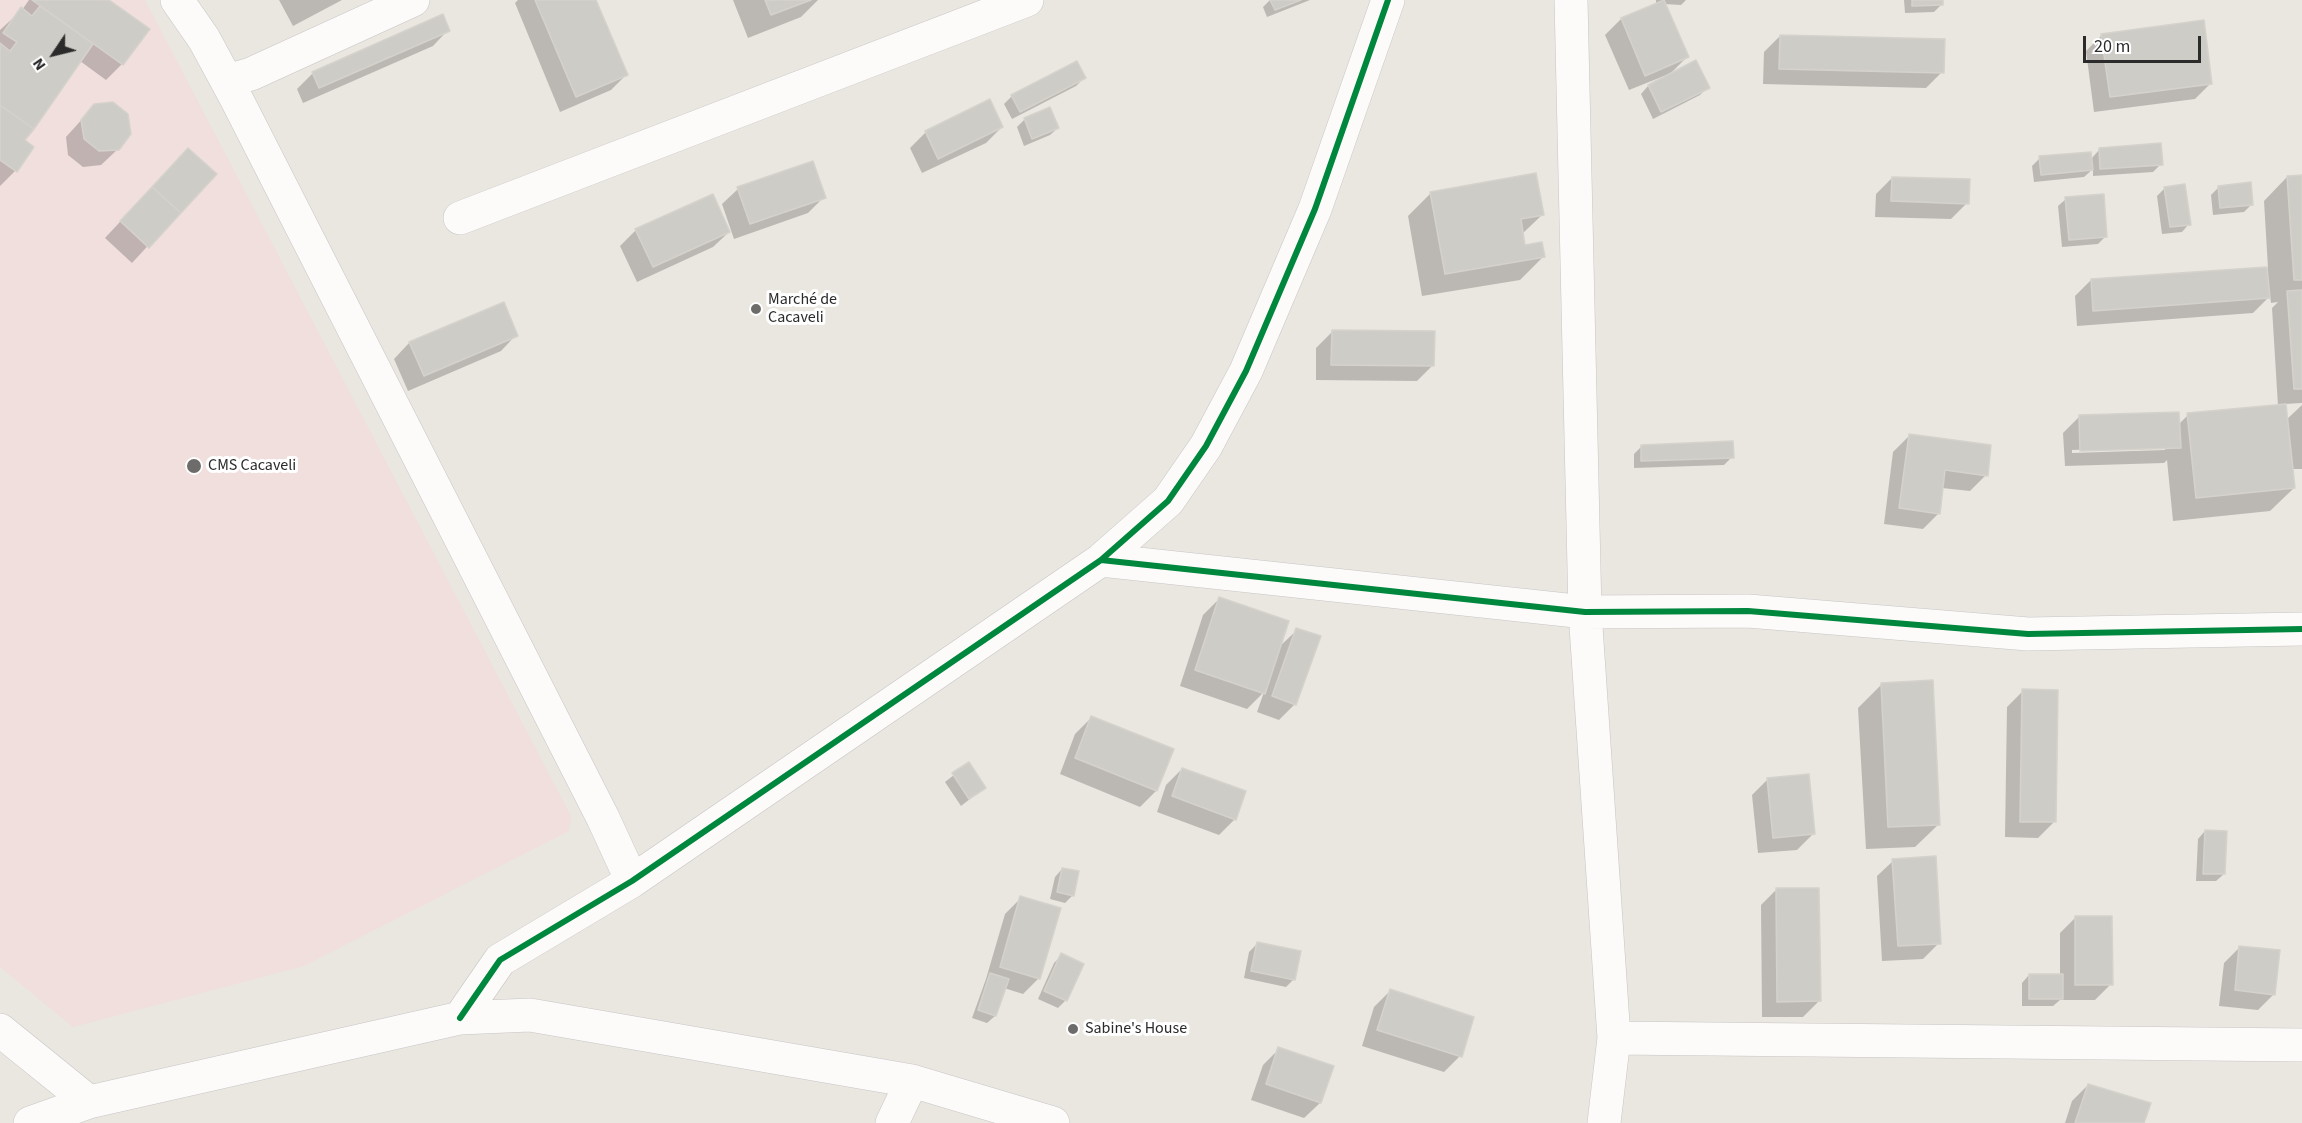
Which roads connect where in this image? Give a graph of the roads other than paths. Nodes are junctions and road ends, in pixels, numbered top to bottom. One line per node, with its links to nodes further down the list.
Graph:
1 (177, 0): 6 (street)
2 (413, 0): 6 (street)
3 (1027, 0): 7 (street)
4 (1388, 0): 8 (street)
5 (1571, 0): 9 (street)
6 (226, 81): 11 (street)
7 (460, 218)
8 (1101, 560): 9 (street); 11 (street)
9 (1585, 612): 10 (street); 14 (street)
10 (2302, 629)
11 (632, 881): 12 (street)
12 (460, 1018): 16 (street); 17 (street)
13 (0, 1030): 17 (street)
14 (1614, 1038): 15 (street); 21 (street)
15 (2302, 1045)
16 (912, 1080): 19 (street); 20 (street)
17 (89, 1102): 18 (street)
18 (30, 1123)
19 (892, 1123)
20 (1053, 1123)
21 (1604, 1123)

